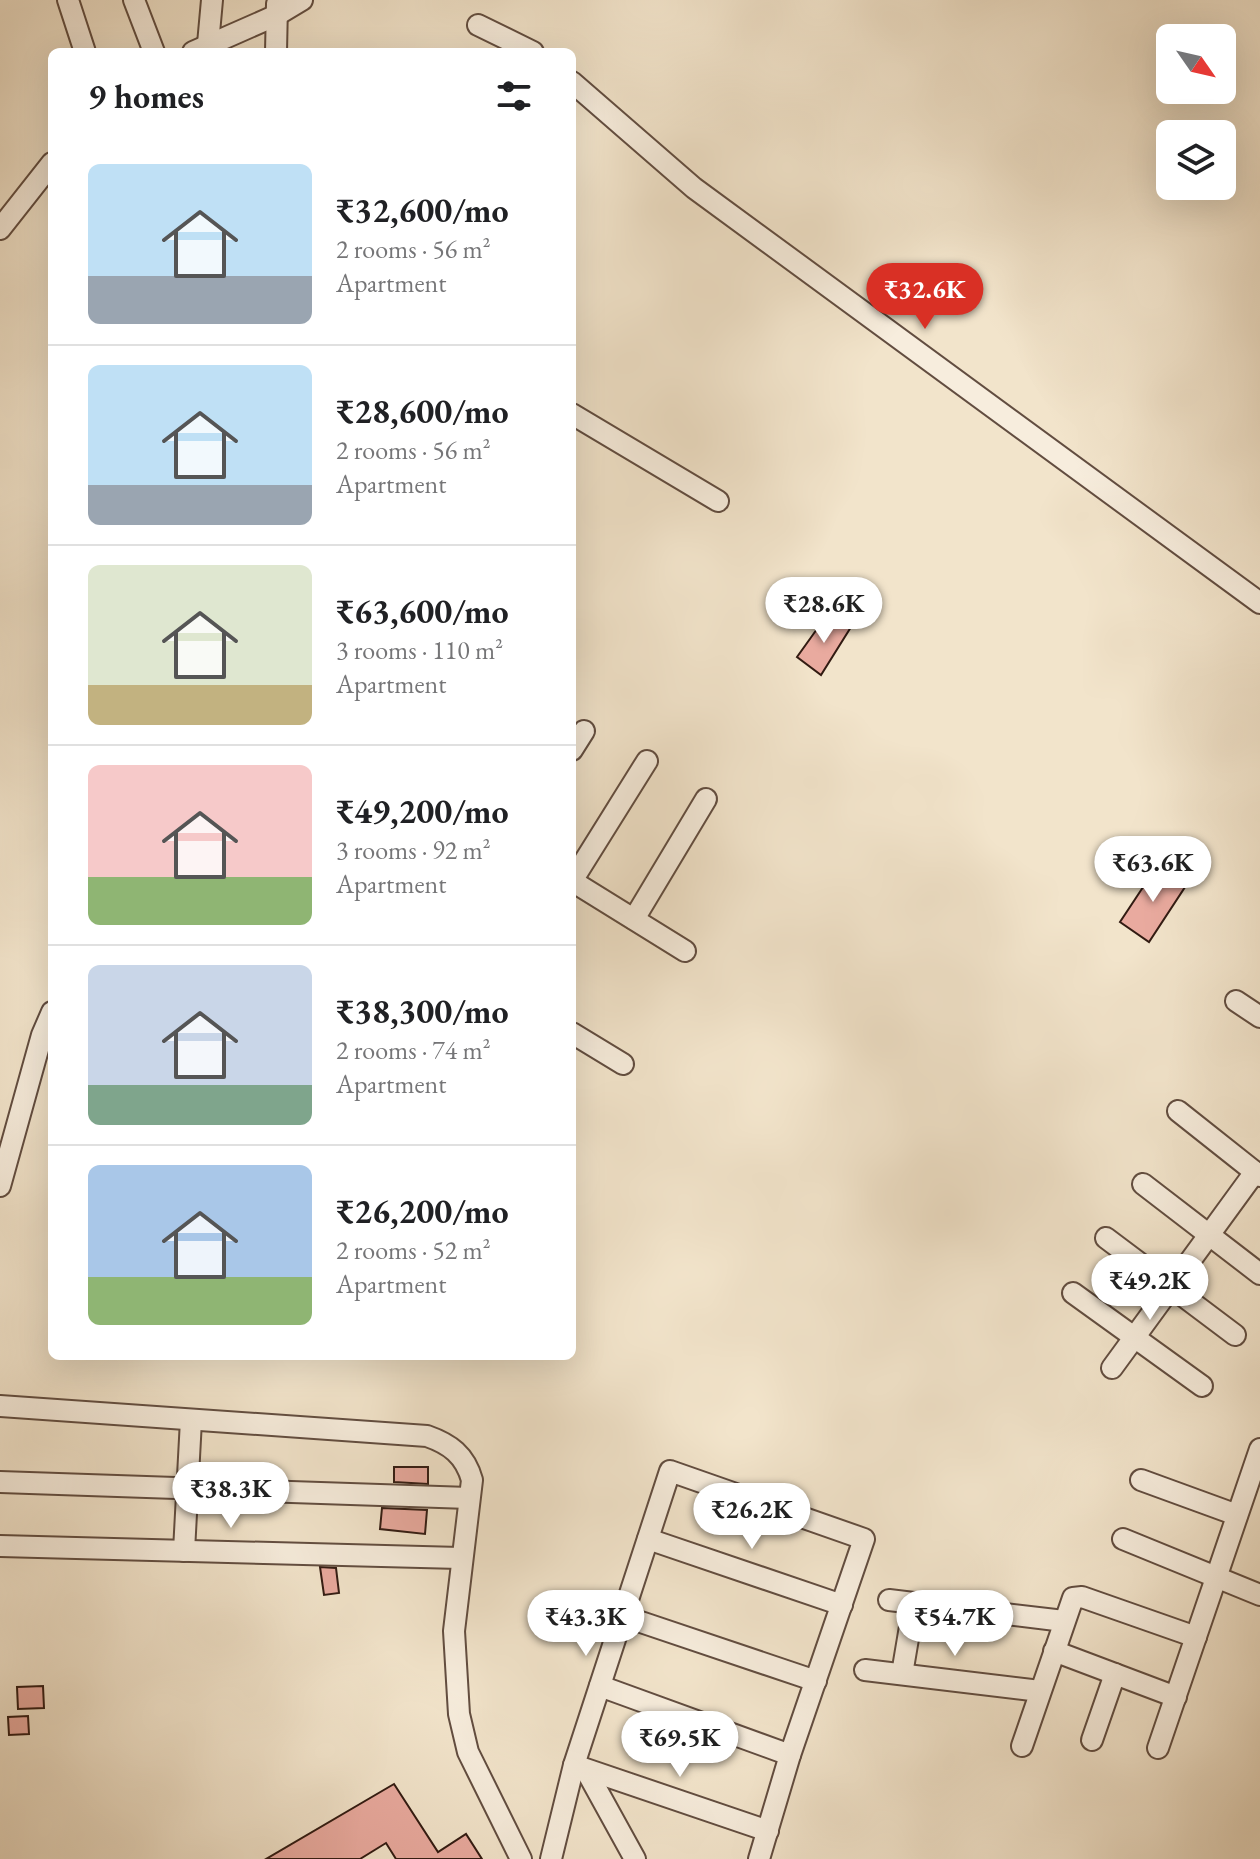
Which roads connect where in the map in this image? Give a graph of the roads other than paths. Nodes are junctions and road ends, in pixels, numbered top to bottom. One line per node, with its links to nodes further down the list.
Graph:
1 (68, 0): 7 (street)
2 (134, 0): 8 (street)
3 (212, 0): 9 (street)
4 (302, 0): 5 (street)
5 (277, 8): 9 (street); 10 (street)
6 (478, 25): 11 (street)
7 (84, 48)
8 (152, 48)
9 (201, 48)
10 (276, 48)
11 (525, 48)
12 (576, 85): 17 (street)
13 (48, 168): 14 (street)
14 (1, 223)
15 (576, 416): 16 (street)
16 (718, 501)
17 (1260, 603)
18 (584, 731): 19 (street)
19 (576, 744)
20 (647, 761): 22 (street)
21 (706, 799): 24 (street)
22 (576, 875)
23 (576, 883): 24 (street)
24 (634, 919): 25 (street)
25 (685, 951)
26 (1236, 1001): 27 (street)
27 (1260, 1017)
28 (48, 1021): 32 (street)
29 (576, 1035): 30 (street)
30 (623, 1064)
31 (1178, 1111): 33 (street)
32 (4, 1147): 35 (street)
33 (1257, 1174): 36 (street)
34 (1143, 1184): 36 (street)
35 (0, 1186)
36 (1209, 1235): 38 (street); 39 (street)
37 (1106, 1238): 39 (street)
38 (1260, 1274)
39 (1171, 1287): 41 (street); 42 (street)
40 (1073, 1293): 42 (street)
41 (1235, 1335)
42 (1134, 1337): 43 (street); 44 (street)
43 (1112, 1368)
44 (1202, 1386)
45 (0, 1406): 46 (street)
46 (191, 1420): 50 (street); 51 (street)
47 (1260, 1449): 52 (street)
48 (1141, 1480): 52 (street)
49 (0, 1482): 50 (street)
50 (187, 1488): 51 (street); 56 (street)
51 (469, 1498): 57 (street)
52 (1237, 1515): 58 (street)
53 (648, 1539): 62 (street); 62 (street); 63 (street)
54 (1123, 1539): 58 (street)
55 (0, 1546): 56 (street)
56 (184, 1551): 57 (street)
57 (460, 1558): 80 (street)
58 (1217, 1577): 59 (street); 65 (street)
59 (1260, 1595)
60 (889, 1600): 61 (street)
61 (914, 1603): 64 (street); 68 (street)
62 (842, 1605): 70 (street)
63 (623, 1616): 70 (street); 71 (street)
64 (1064, 1621): 65 (street); 66 (street)
65 (1196, 1637): 73 (street)
66 (1054, 1651): 69 (street); 72 (street)
67 (865, 1670): 68 (street)
68 (902, 1674): 72 (street)
69 (1115, 1674): 73 (street); 74 (street)
70 (816, 1681): 77 (street)
71 (600, 1686): 77 (street); 78 (street)
72 (1040, 1691): 75 (street)
73 (1176, 1697): 76 (street)
74 (1092, 1740)
75 (1022, 1746)
76 (1158, 1748)
77 (790, 1755): 79 (street)
78 (581, 1768): 79 (street); 81 (street); 82 (street)
79 (768, 1831): 83 (street)
80 (521, 1859)
81 (551, 1859)
82 (635, 1859)
83 (759, 1859)

